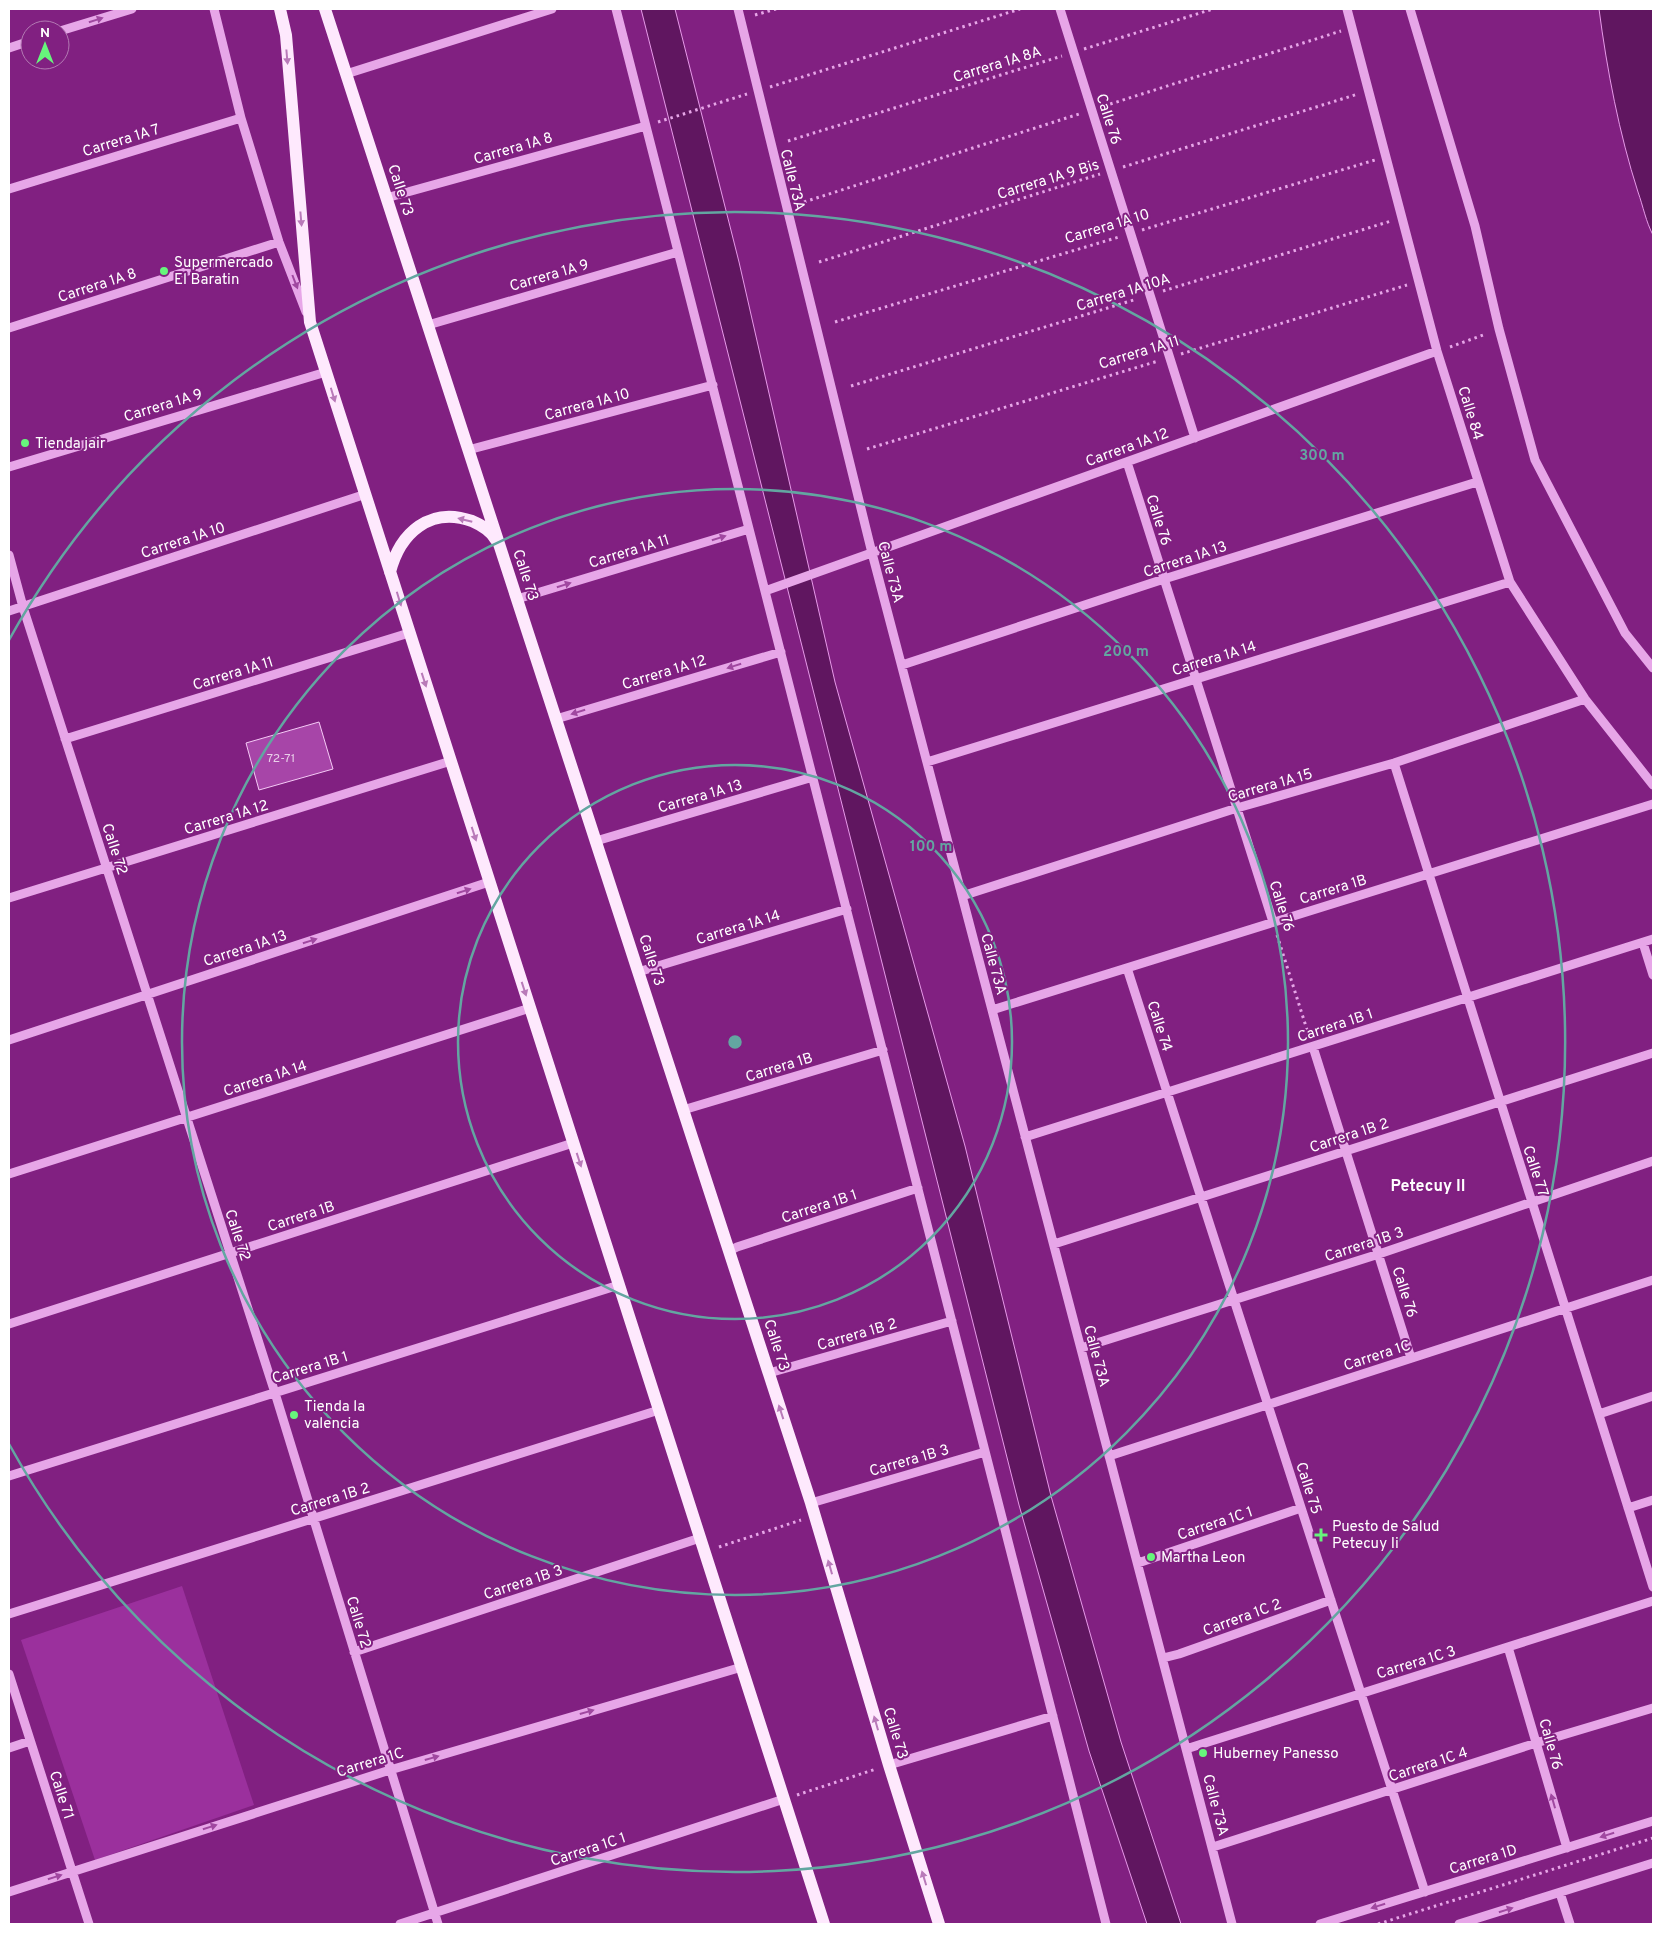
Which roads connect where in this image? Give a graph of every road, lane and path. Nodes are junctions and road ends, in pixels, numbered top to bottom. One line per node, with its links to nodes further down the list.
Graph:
1 (132, 9): 15 (street, one-way to 1)
2 (214, 9): 21 (street)
3 (280, 9): 36 (main road, one-way to 36)
4 (325, 9): 17 (main road, Calle 73)
5 (552, 9): 17 (street)
6 (616, 9): 23 (street)
7 (738, 9): 55 (street, Calle 73A)
8 (776, 9): 14 (path)
9 (1020, 9): 18 (path)
10 (1060, 9): 16 (street, Calle 76)
11 (1213, 9): 16 (path, Carrera 1A 8A)
12 (1347, 9): 19 (street, Calle 84)
13 (1410, 9): 40 (street)
14 (755, 15)
15 (70, 28)
16 (1074, 52): 24 (path, Carrera 1A 8A); 26 (street, Calle 76)
17 (346, 74): 28 (main road, Calle 73)
18 (773, 86)
19 (1369, 90): 25 (street, Calle 84); 26 (path, Carrera 1A 9 Bis)
20 (722, 102): 22 (path)
21 (241, 118): 27 (street, Carrera 1A 7); 31 (street)
22 (663, 120)
23 (646, 126): 28 (street, Carrera 1A 8); 32 (street)
24 (788, 141)
25 (1387, 157): 29 (street, Calle 84); 30 (path, Carrera 1A 10)
26 (1111, 171): 30 (street, Calle 76); 33 (path, Carrera 1A 9 Bis)
27 (9, 189)
28 (386, 198): 38 (main road, Calle 73)
29 (1402, 218): 34 (street, Calle 84); 35 (path, Carrera 1A 10A)
30 (1131, 234): 35 (street, Calle 76); 37 (path, Carrera 1A 10)
31 (280, 242): 36 (street, one-way to 36); 39 (street, Carrera 1A 8)
32 (678, 252): 38 (street, Carrera 1A 9); 44 (street)
33 (819, 262)
34 (1419, 281): 41 (street, Calle 84); 42 (path, Carrera 1A 11)
35 (1150, 295): 42 (street, Calle 76); 45 (path, Carrera 1A 10A)
36 (310, 322): 43 (main road)
37 (834, 322)
38 (428, 325): 48 (main road, Calle 73)
39 (9, 328)
40 (1499, 329): 41 (path); 67 (street)
41 (1437, 351): 46 (street, Carrera 1A 12); 51 (street, Calle 84)
42 (1170, 357): 46 (street, Calle 76); 47 (path, Carrera 1A 11)
43 (326, 372): 50 (street, Carrera 1A 9); 52 (main road, one-way to 52)
44 (712, 385): 48 (street, Carrera 1A 10); 53 (street)
45 (851, 386)
46 (1195, 438): 49 (street, Carrera 1A 12)
47 (867, 449)
48 (468, 450): 54 (main road, Calle 73)
49 (1126, 462): 55 (street, Carrera 1A 12); 58 (street, Calle 76)
50 (9, 466)
51 (1477, 482): 58 (street, Carrera 1A 13); 59 (street, Calle 84)
52 (366, 494): 57 (main road); 62 (street, Carrera 1A 10)
53 (749, 529): 60 (street); 61 (street, Carrera 1A 11, one-way to 53)
54 (501, 549): 57 (main road, one-way to 57); 61 (main road, Calle 73)
55 (872, 552): 60 (street, Carrera 1A 12); 66 (street, Calle 73A)
56 (9, 555): 62 (street, Calle 72)
57 (390, 572): 64 (main road, one-way to 64)
58 (1164, 580): 66 (street, Carrera 1A 13); 68 (street, Calle 76)
59 (1510, 582): 68 (street, Carrera 1A 14); 69 (street, Calle 84)
60 (765, 591): 65 (street)
61 (517, 599): 70 (main road, Calle 73)
62 (22, 607): 63 (street, Carrera 1A 10); 71 (street, Calle 72)
63 (9, 611)
64 (410, 633): 71 (street, Carrera 1A 11); 72 (main road, one-way to 72)
65 (781, 652): 70 (street, Carrera 1A 12, one-way to 70); 75 (street)
66 (902, 665): 73 (street, Calle 73A)
67 (1653, 668)
68 (1195, 678): 73 (street, Carrera 1A 14); 78 (street, Calle 76)
69 (1585, 699): 74 (street, Carrera 1A 15); 76 (street, Calle 84)
70 (556, 719): 79 (main road, Calle 73)
71 (65, 738): 80 (street, Calle 72)
72 (451, 762): 80 (street, Carrera 1A 12); 82 (main road, one-way to 82)
73 (927, 762): 83 (street, Calle 73A)
74 (1394, 763): 78 (street, Carrera 1A 15); 81 (street, Calle 77)
75 (813, 777): 79 (street, Carrera 1A 13); 85 (street)
76 (1653, 785)
77 (1653, 804): 81 (street, Carrera 1B)
78 (1237, 808): 83 (street, Carrera 1A 15); 86 (street, Calle 76)
79 (596, 841): 90 (main road, Calle 73)
80 (106, 868): 84 (street, Carrera 1A 12); 92 (street, Calle 72)
81 (1428, 874): 86 (street, Carrera 1B); 93 (street, Calle 77)
82 (489, 882): 92 (street, Carrera 1A 13, one-way to 82); 94 (main road, one-way to 94)
83 (962, 896): 95 (street, Calle 73A)
84 (9, 898)
85 (846, 909): 90 (street, Carrera 1A 14); 98 (street)
86 (1273, 922): 89 (street, Carrera 1B); 97 (path, Calle 76)
87 (1653, 939): 88 (street, Carrera 1B 1)
88 (1643, 942): 91 (street); 93 (street, Carrera 1B 1)
89 (1126, 968): 95 (street, Carrera 1B); 100 (street, Calle 74)
90 (638, 972): 102 (main road, Calle 73)
91 (1653, 974)
92 (147, 995): 96 (street, Carrera 1A 13); 103 (street, Calle 72)
93 (1467, 998): 97 (street, Carrera 1B 1); 101 (street, Calle 77)
94 (530, 1008): 103 (street, Carrera 1A 14); 105 (main road)
95 (992, 1010): 104 (street, Calle 73A)
96 (9, 1040)
97 (1312, 1046): 100 (street, Carrera 1B 1); 106 (street, Calle 76)
98 (882, 1050): 102 (street, Carrera 1B); 109 (street)
99 (1653, 1053): 101 (street, Carrera 1B 2)
100 (1167, 1092): 104 (street, Carrera 1B 1); 110 (street, Calle 75)
101 (1500, 1102): 106 (street, Carrera 1B 2); 111 (street, Calle 77)
102 (683, 1110): 113 (main road, Calle 73)
103 (186, 1118): 108 (street, Carrera 1A 14); 114 (street, Calle 72)
104 (1025, 1137): 112 (street, Calle 73A)
105 (573, 1143): 114 (street, Carrera 1B); 117 (main road, one-way to 117)
106 (1346, 1150): 110 (street, Carrera 1B 2); 115 (street, Calle 76)
107 (1653, 1161): 111 (street, Carrera 1B 3)
108 (9, 1174)
109 (918, 1188): 113 (street, Carrera 1B 1); 120 (street)
110 (1200, 1197): 112 (street, Carrera 1B 2); 118 (street, Calle 75)
111 (1532, 1202): 115 (street, Carrera 1B 3); 119 (street, Calle 77)
112 (1054, 1244): 122 (street, Calle 73A)
113 (729, 1251): 124 (main road, Calle 73)
114 (230, 1253): 121 (street, Carrera 1B); 125 (street, Calle 72)
115 (1379, 1254): 118 (street, Carrera 1B 3); 123 (street, Calle 76)
116 (1653, 1280): 119 (street, Carrera 1C)
117 (619, 1285): 125 (street, Carrera 1B 1); 128 (main road)
118 (1234, 1300): 122 (street, Carrera 1B 3); 127 (street, Calle 75)
119 (1565, 1308): 123 (street, Carrera 1C); 129 (street, Calle 77)
120 (952, 1321): 124 (street, Carrera 1B 2); 130 (street)
121 (9, 1324)
122 (1081, 1348): 131 (street, Calle 73A)
123 (1412, 1358): 127 (street, Carrera 1C)
124 (769, 1373): 134 (main road, Calle 73, one-way to 124)
125 (274, 1393): 132 (street, Carrera 1B 1); 138 (street, Calle 72)
126 (1653, 1396): 129 (street)
127 (1267, 1404): 131 (street, Carrera 1C); 135 (street, Calle 75)
128 (659, 1410): 138 (street, Carrera 1B 2); 139 (main road)
129 (1599, 1414): 136 (street, Calle 77)
130 (986, 1452): 134 (street, Carrera 1B 3); 153 (street)
131 (1109, 1456): 141 (street, Calle 73A)
132 (9, 1476)
133 (1653, 1500): 136 (street)
134 (811, 1503): 137 (main road, Calle 73)
135 (1301, 1508): 141 (street, Carrera 1C 1); 143 (street, Calle 75)
136 (1628, 1508): 142 (street, Calle 77)
137 (815, 1516): 140 (path); 158 (main road, Calle 73, one-way to 137)
138 (313, 1518): 145 (street, Carrera 1B 2); 147 (street, Calle 72)
139 (700, 1538): 140 (main road); 147 (street, Carrera 1B 3)
140 (705, 1552): 149 (main road)
141 (1138, 1563): 148 (street, Calle 73A)
142 (1653, 1587)
143 (1331, 1600): 148 (street, Carrera 1C 2); 151 (street, Calle 75)
144 (1653, 1602): 146 (street, Carrera 1C 3)
145 (9, 1614)
146 (1508, 1647): 151 (street, Carrera 1C 3); 155 (street, Calle 76)
147 (354, 1652): 159 (street, Calle 72)
148 (1162, 1658): 157 (street, Calle 73A)
149 (742, 1667): 159 (street, Carrera 1C, one-way to 149); 161 (main road)
150 (9, 1674): 154 (street, Calle 71)
151 (1361, 1694): 157 (street, Carrera 1C 3); 160 (street, Calle 75)
152 (1653, 1708): 155 (street, Carrera 1C 4)
153 (1053, 1716): 158 (street); 179 (street)
154 (30, 1741): 156 (street); 167 (street, Calle 71)
155 (1536, 1743): 160 (street, Carrera 1C 4); 165 (street, Calle 76, one-way to 155)
156 (9, 1748)
157 (1186, 1749): 164 (street, Calle 73A)
158 (889, 1765): 161 (path); 171 (main road, Calle 73, one-way to 158)
159 (390, 1770): 167 (street, Carrera 1C, one-way to 159); 172 (street, Calle 72)
160 (1392, 1790): 164 (street, Carrera 1C 4); 169 (street, Calle 75)
161 (784, 1799): 172 (street, Carrera 1C 1); 173 (main road)
162 (1653, 1821): 165 (street, Carrera 1D, one-way to 165)
163 (1653, 1838): 182 (path)
164 (1213, 1847): 180 (street, Calle 73A)
165 (1567, 1848): 169 (street, Carrera 1D)
166 (1653, 1864): 170 (street)
167 (72, 1872): 168 (street, Carrera 1C, one-way to 167); 174 (street, Calle 71)
168 (9, 1892)
169 (1425, 1892): 181 (street, Carrera 1D, one-way to 181)
170 (1560, 1893): 183 (street, one-way to 170); 184 (street)
171 (931, 1899): 177 (main road); 178 (main road, Calle 73)
172 (435, 1913): 175 (street, Carrera 1C 1); 176 (street, Calle 72)
173 (820, 1923)
174 (89, 1924)
175 (400, 1924)
176 (438, 1924)
177 (928, 1924)
178 (939, 1924)
179 (1106, 1924)
180 (1232, 1924)
181 (1320, 1924)
182 (1378, 1924)
183 (1463, 1924)
184 (1570, 1924)

